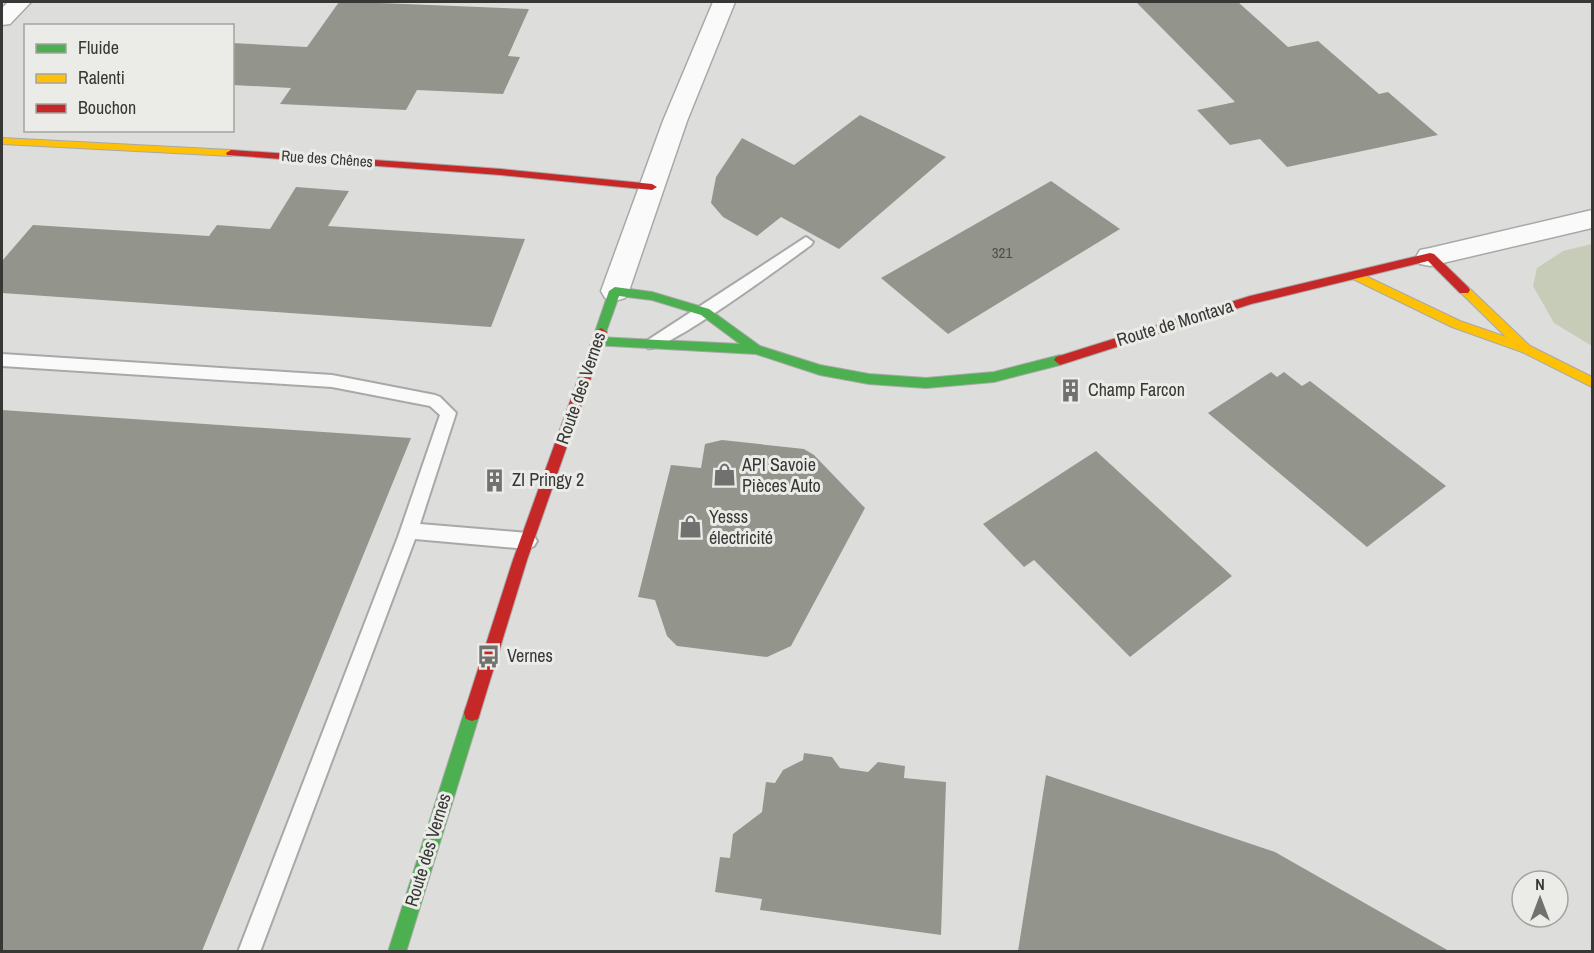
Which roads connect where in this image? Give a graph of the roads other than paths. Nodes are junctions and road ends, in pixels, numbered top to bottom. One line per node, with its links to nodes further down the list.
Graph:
1 (20, 2): 3 (street)
2 (724, 2): 5 (street, Route des Vernes)
3 (2, 19)
4 (2, 141): 5 (street, Rue des Chênes)
5 (652, 187): 10 (street, Route des Vernes)
6 (1593, 219): 8 (street, Route de Montava)
7 (806, 242): 11 (lane)
8 (1430, 257): 9 (street, Route de Montava); 15 (street)
9 (1355, 275): 14 (street, Route de Montava); 15 (street)
10 (615, 291): 11 (street, Route de Montava); 12 (street, Route des Vernes)
11 (705, 312): 13 (lane); 14 (street, Route de Montava)
12 (597, 342): 13 (street, Route de Montava); 19 (street, Route des Vernes)
13 (653, 344): 14 (street, Route de Montava)
14 (756, 349)
15 (1526, 349): 17 (street)
16 (2, 360): 18 (lane)
17 (1593, 382)
18 (410, 531): 19 (lane); 20 (lane)
19 (528, 541): 21 (street, Route des Vernes)
20 (249, 951)
21 (397, 951)

